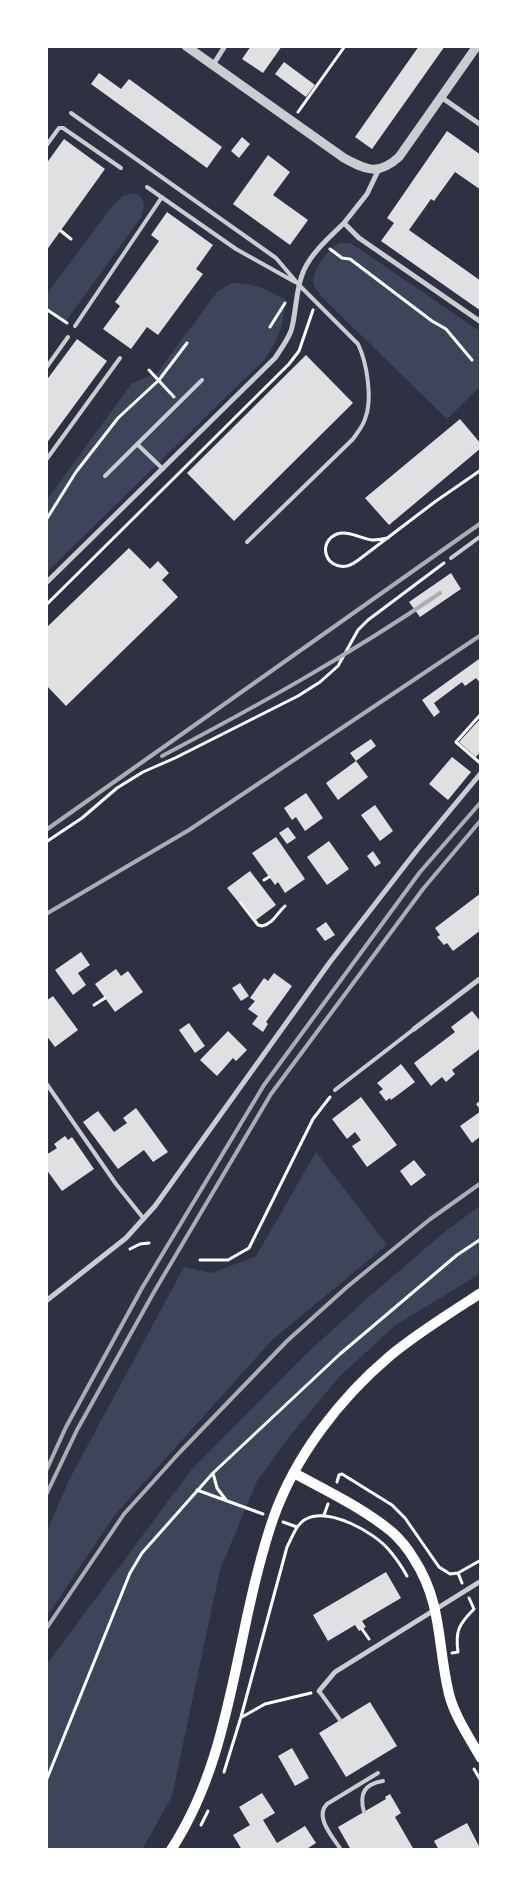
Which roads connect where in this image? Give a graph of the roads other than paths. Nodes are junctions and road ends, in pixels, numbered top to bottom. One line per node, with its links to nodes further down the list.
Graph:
1 (186, 46): 4 (street)
2 (226, 46): 4 (street)
3 (478, 46): 5 (street)
4 (213, 65): 10 (street)
5 (441, 97): 7 (street); 10 (street)
6 (71, 113): 14 (lane)
7 (481, 125)
8 (46, 146): 9 (lane)
9 (120, 168)
10 (378, 170): 13 (street)
11 (147, 187): 12 (lane)
12 (162, 197): 14 (lane); 16 (lane)
13 (344, 222): 14 (street); 15 (street)
14 (299, 285): 23 (street); 26 (lane)
15 (481, 322)
16 (75, 326)
17 (68, 337): 19 (lane)
18 (120, 358): 22 (lane)
19 (46, 368)
20 (202, 380): 21 (lane)
21 (137, 444): 23 (lane); 24 (lane)
22 (46, 460)
23 (163, 469): 28 (street)
24 (105, 476)
25 (481, 536): 27 (lane)
26 (247, 542)
27 (451, 558)
28 (46, 583)
29 (481, 773): 34 (street)
30 (481, 978): 31 (street)
31 (414, 1029): 33 (lane)
32 (46, 1083): 34 (lane)
33 (335, 1090)
34 (144, 1219): 36 (street)
35 (481, 1293): 37 (main road)
36 (46, 1301)
37 (294, 1473): 39 (main road); 46 (main road)
38 (481, 1581): 39 (street)
39 (436, 1609): 40 (street); 42 (main road)
40 (319, 1691): 41 (lane)
41 (340, 1720)
42 (481, 1758)
43 (378, 1772): 47 (lane)
44 (383, 1781): 45 (lane)
45 (364, 1812)
46 (172, 1850)
47 (341, 1850)

